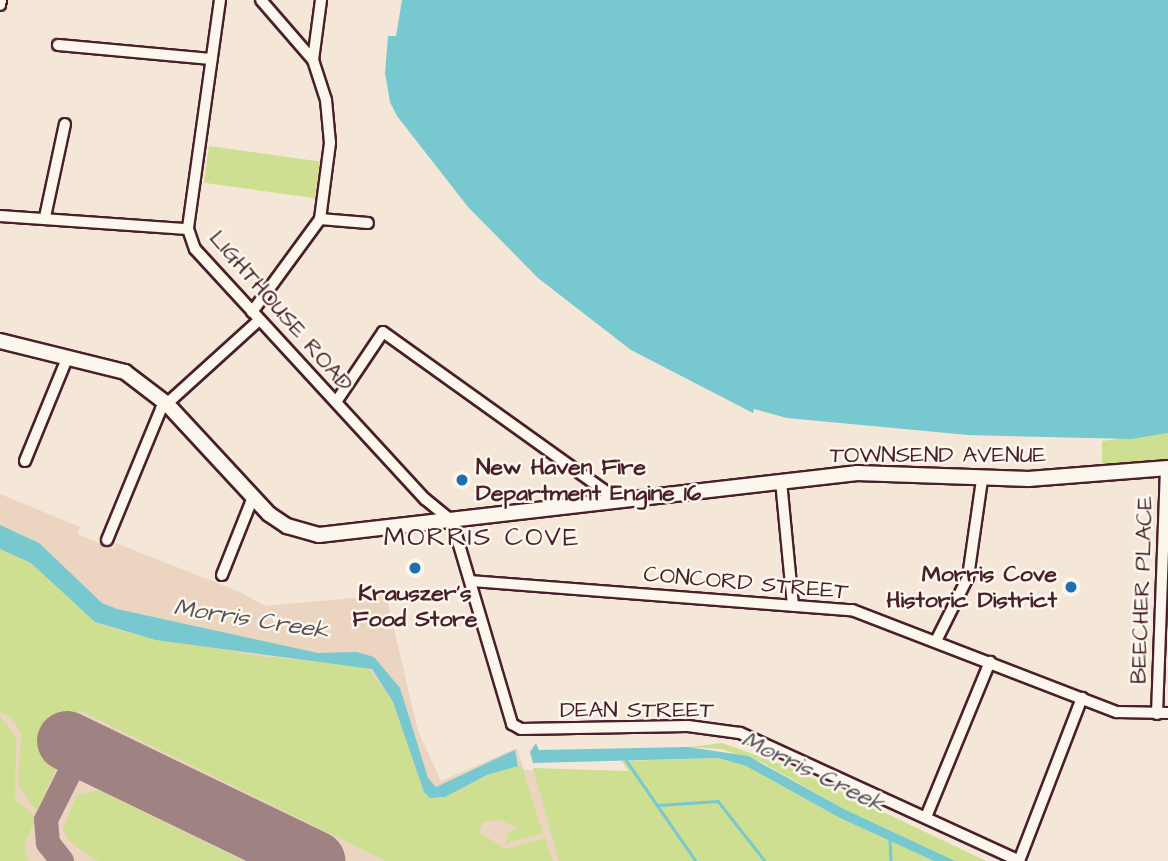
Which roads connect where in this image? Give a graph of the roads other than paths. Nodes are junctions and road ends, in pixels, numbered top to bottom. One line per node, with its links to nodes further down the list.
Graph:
1 (220, 0): 5 (street, LIGHTHOUSE ROAD)
2 (261, 0): 6 (street)
3 (321, 0): 6 (street)
4 (58, 45): 5 (street)
5 (211, 59): 12 (street, LIGHTHOUSE ROAD)
6 (313, 60): 10 (street)
7 (65, 124): 9 (street)
8 (0, 216): 9 (street)
9 (45, 217): 12 (street)
10 (320, 219): 11 (street); 13 (street)
11 (368, 223)
12 (188, 229): 13 (street, LIGHTHOUSE ROAD)
13 (256, 316): 16 (street, LIGHTHOUSE ROAD); 17 (street)
14 (0, 341): 15 (main road, TOWNSEND AVENUE)
15 (68, 356): 17 (main road, TOWNSEND AVENUE); 18 (street)
16 (335, 402): 23 (street); 24 (street, LIGHTHOUSE ROAD)
17 (167, 404): 22 (main road, TOWNSEND AVENUE); 25 (street)
18 (25, 461)
19 (1167, 468): 20 (main road, TOWNSEND AVENUE); 32 (street, BEECHER PLACE)
20 (982, 480): 21 (main road, TOWNSEND AVENUE); 29 (street)
21 (781, 481): 23 (main road, TOWNSEND AVENUE); 28 (street)
22 (253, 497): 24 (main road, TOWNSEND AVENUE); 26 (street)
23 (611, 501): 24 (main road, TOWNSEND AVENUE)
24 (452, 520): 27 (street)
25 (107, 540)
26 (222, 575)
27 (471, 581): 28 (street, CONCORD STREET); 33 (street, DEAN STREET)
28 (793, 605): 29 (street, CONCORD STREET)
29 (936, 641): 30 (street, CONCORD STREET)
30 (989, 662): 31 (street, CONCORD STREET); 33 (street)
31 (1082, 698): 32 (street, CONCORD STREET); 34 (street)
32 (1162, 713)
33 (926, 817): 34 (street, DEAN STREET)
34 (1019, 861)

